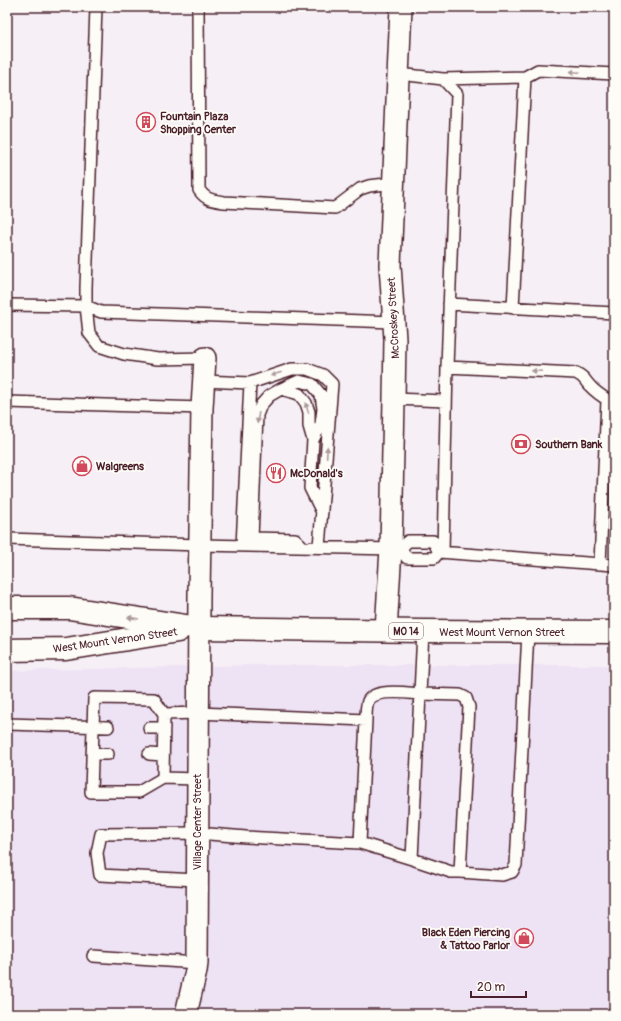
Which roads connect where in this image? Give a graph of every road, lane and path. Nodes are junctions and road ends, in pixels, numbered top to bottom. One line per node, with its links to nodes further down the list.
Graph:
1 (96, 7): 11 (lane)
2 (198, 7): 8 (lane)
3 (402, 7): 4 (street, McCroskey Street)
4 (398, 74): 7 (lane); 8 (street, McCroskey Street)
5 (614, 74): 6 (lane, one-way to 6)
6 (525, 77): 7 (lane); 12 (lane)
7 (443, 78): 9 (lane)
8 (394, 183): 14 (street, McCroskey Street)
9 (449, 304): 12 (lane); 16 (lane)
10 (7, 305): 11 (lane)
11 (86, 306): 14 (lane); 15 (lane)
12 (513, 308): 13 (lane)
13 (614, 313)
14 (394, 322): 20 (street, McCroskey Street)
15 (204, 358): 17 (street, Village Center Street)
16 (447, 367): 21 (lane); 23 (lane, one-way to 16)
17 (203, 380): 18 (lane); 24 (street, Village Center Street)
18 (250, 383): 26 (lane, one-way to 18); 29 (lane)
19 (280, 389): 25 (lane, one-way to 19); 25 (lane); 30 (lane, one-way to 30)
20 (394, 399): 21 (lane); 32 (street, McCroskey Street)
21 (446, 401): 33 (lane)
22 (7, 402): 24 (lane)
23 (610, 402): 34 (lane)
24 (202, 408): 28 (street, Village Center Street)
25 (313, 440): 26 (lane)
26 (322, 513): 31 (lane)
27 (7, 539): 28 (lane)
28 (200, 545): 29 (lane); 37 (street, Village Center Street)
29 (242, 546): 30 (lane)
30 (303, 547): 31 (lane)
31 (319, 547): 32 (lane)
32 (396, 549): 33 (lane); 33 (lane); 38 (street, McCroskey Street)
33 (441, 552): 34 (lane)
34 (600, 564): 35 (lane)
35 (614, 565)
36 (7, 608): 37 (main road, West Mount Vernon Street / MO 14, one-way to 36)
37 (199, 628): 38 (main road, West Mount Vernon Street / MO 14); 42 (main road, West Mount Vernon Street / MO 14); 44 (street, Village Center Street)
38 (386, 630): 39 (main road, West Mount Vernon Street / MO 14)
39 (423, 631): 40 (main road, West Mount Vernon Street / MO 14); 43 (lane)
40 (528, 632): 41 (main road, West Mount Vernon Street / MO 14); 61 (lane)
41 (614, 632)
42 (7, 650)
43 (420, 694): 46 (lane); 60 (lane); 61 (lane)
44 (198, 713): 45 (lane); 46 (lane); 57 (street, Village Center Street)
45 (164, 714): 48 (lane); 51 (lane)
46 (366, 720): 59 (lane)
47 (7, 724): 48 (lane)
48 (93, 727): 49 (lane); 52 (lane)
49 (108, 727)
50 (149, 728): 51 (lane)
51 (164, 728): 55 (lane)
52 (92, 754): 53 (lane); 56 (lane)
53 (108, 754)
54 (149, 754): 55 (lane)
55 (163, 754): 56 (lane)
56 (163, 778): 57 (lane)
57 (197, 779): 58 (street, Village Center Street)
58 (197, 833): 59 (lane); 62 (street, Village Center Street); 62 (lane)
59 (360, 843): 60 (lane)
60 (412, 859): 61 (lane)
61 (460, 872)
62 (197, 880): 64 (street, Village Center Street)
63 (93, 956): 64 (lane)
64 (197, 963): 65 (street, Village Center Street)
65 (186, 1014)

